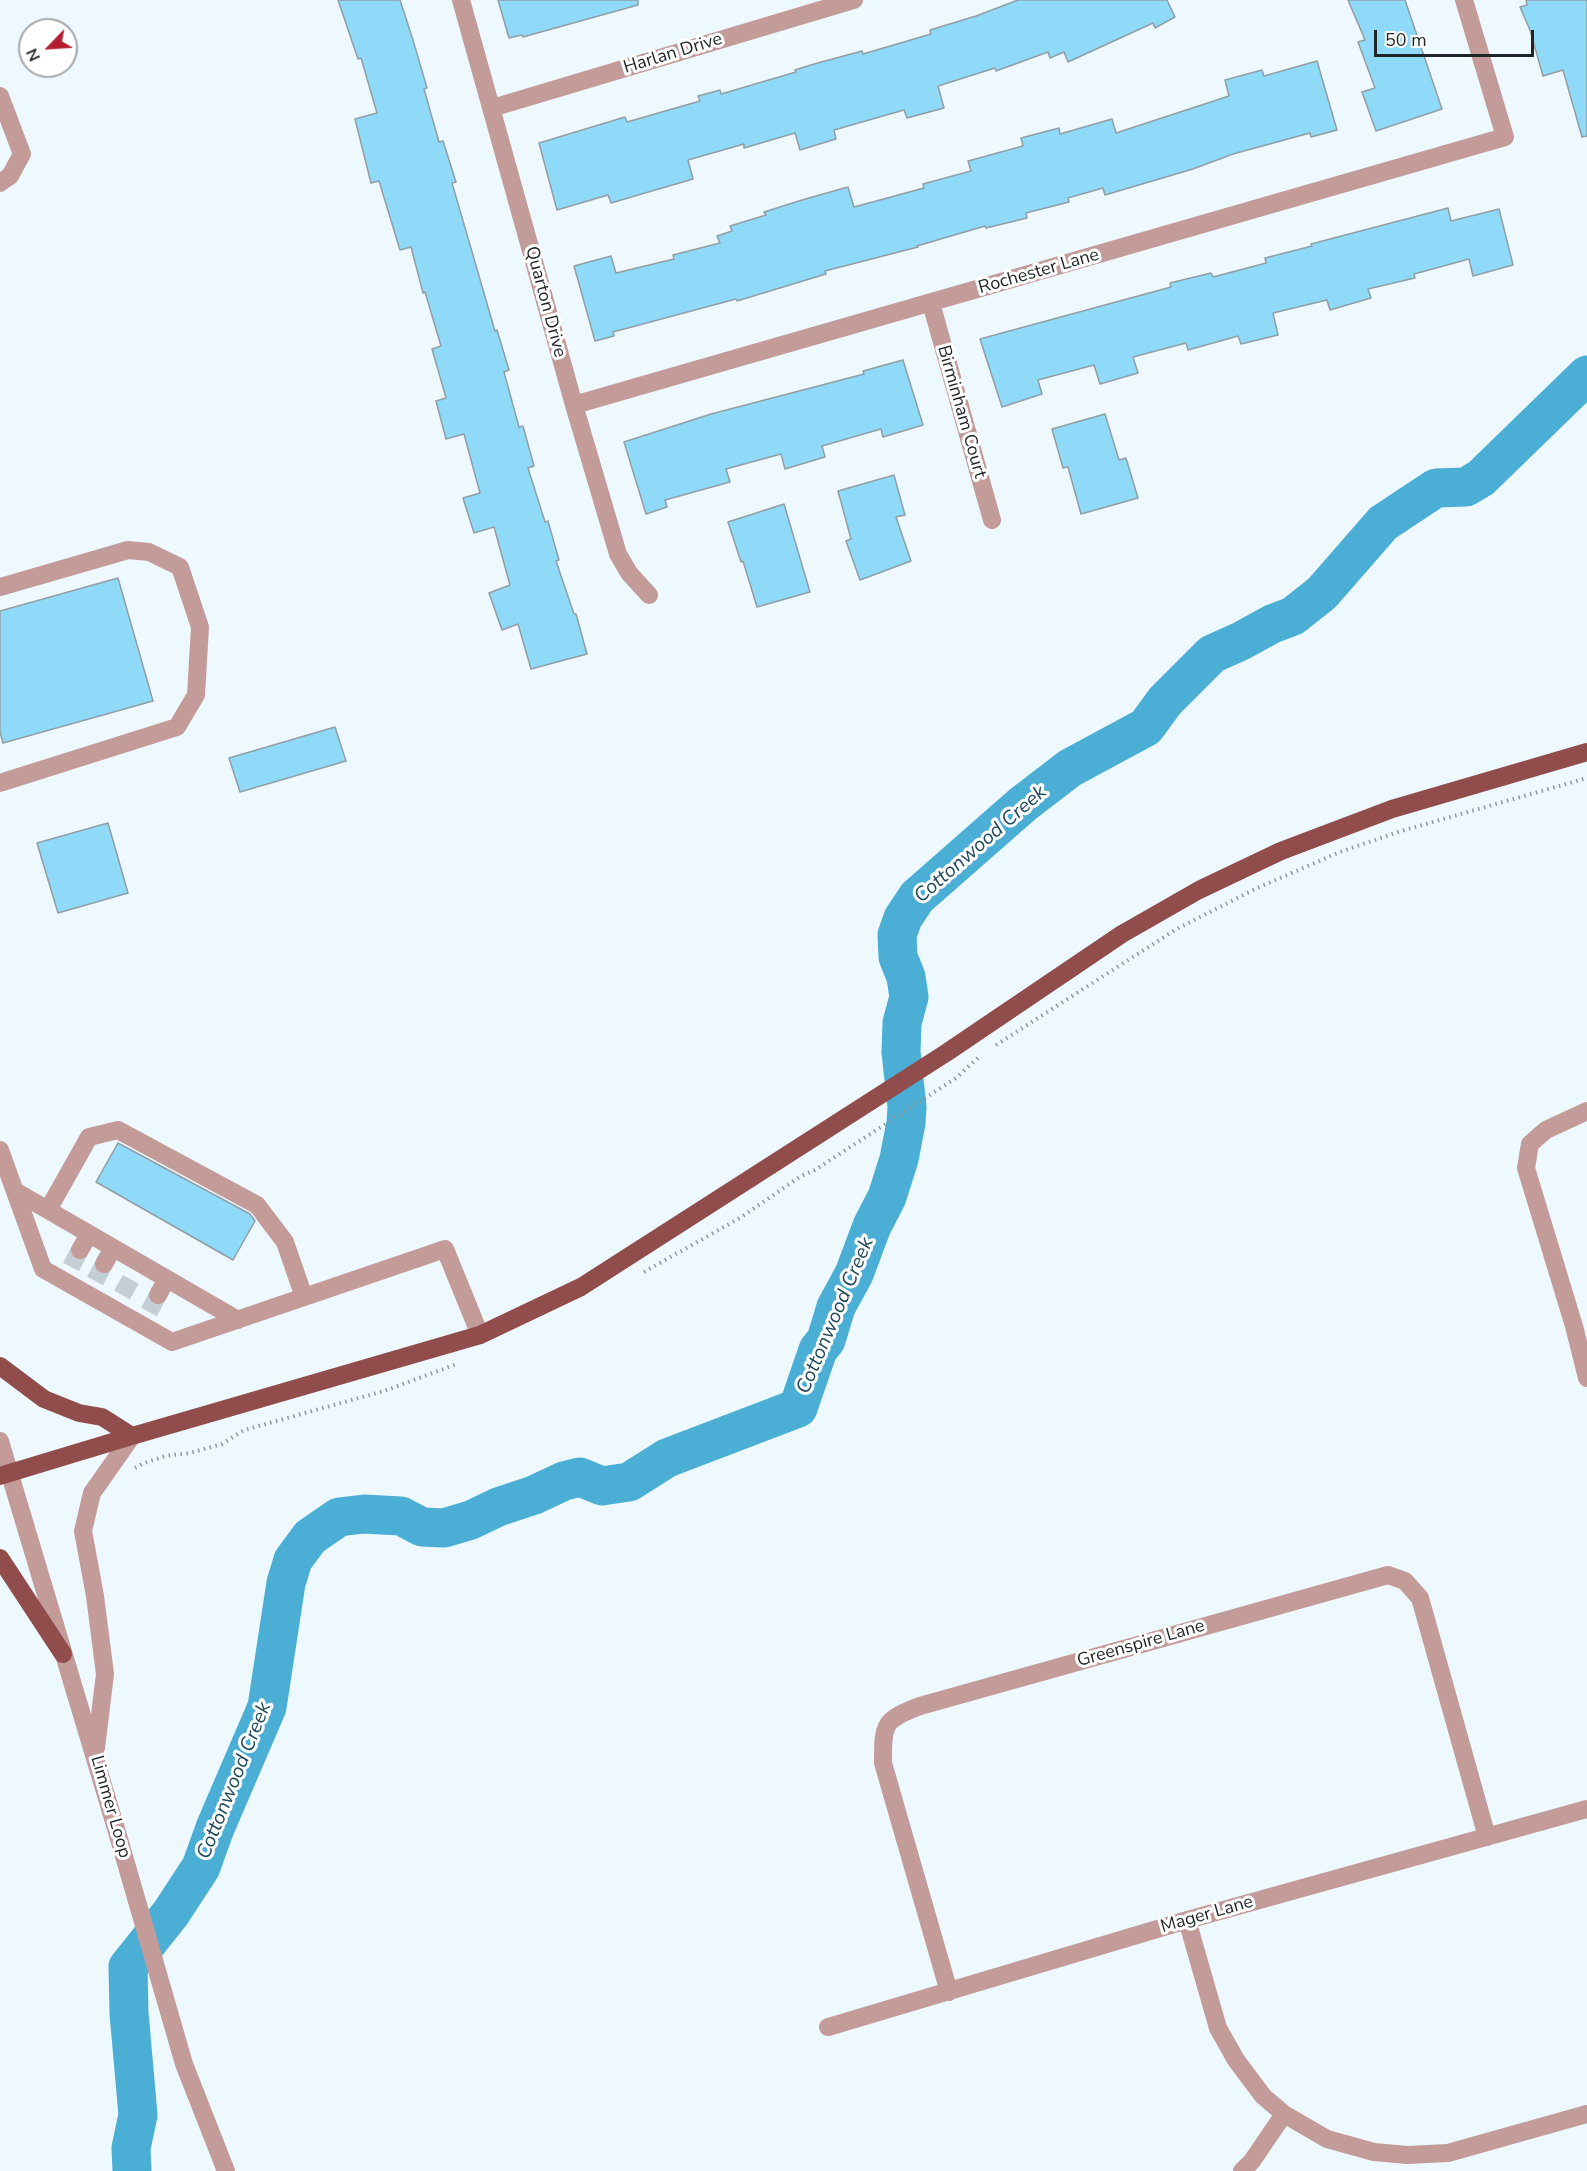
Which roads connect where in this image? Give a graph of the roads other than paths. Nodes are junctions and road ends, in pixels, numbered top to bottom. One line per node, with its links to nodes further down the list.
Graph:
1 (461, 0): 5 (street, Quarton Drive)
2 (854, 0): 5 (street, Harlan Drive)
3 (1464, 0): 7 (street, Rochester Lane)
4 (0, 96): 6 (street)
5 (492, 108): 8 (street, Quarton Drive)
6 (0, 183)
7 (931, 303): 8 (street, Rochester Lane); 9 (street, Birminham Court)
8 (573, 405): 11 (street, Quarton Drive)
9 (992, 520)
10 (0, 587): 13 (street)
11 (649, 595)
12 (1587, 752): 27 (main road)
13 (0, 783)
14 (1587, 1111): 29 (street)
15 (0, 1150): 16 (street)
16 (15, 1191): 17 (street); 21 (street)
17 (48, 1210): 18 (street); 25 (street)
18 (89, 1234): 19 (street); 21 (street)
19 (113, 1248): 20 (street); 23 (street)
20 (104, 1264)
21 (71, 1266): 23 (street)
22 (167, 1279): 23 (street); 24 (street); 26 (street)
23 (126, 1286): 26 (street)
24 (158, 1295)
25 (304, 1297): 26 (street); 27 (street)
26 (238, 1320)
27 (480, 1335): 30 (main road)
28 (0, 1366): 30 (main road)
29 (1587, 1378)
30 (132, 1436): 32 (main road); 35 (street)
31 (0, 1441): 32 (street, Limmer Loop)
32 (5, 1474): 34 (street, Limmer Loop)
33 (0, 1558): 34 (main road)
34 (63, 1654): 35 (street, Limmer Loop)
35 (95, 1756): 43 (street, Limmer Loop)
36 (1587, 1809): 37 (street, Mager Lane)
37 (1487, 1837): 38 (street, Mager Lane); 39 (street, Greenspire Lane)
38 (1187, 1920): 39 (street, Mager Lane); 41 (street)
39 (949, 1992): 40 (street, Mager Lane)
40 (828, 2027)
41 (1284, 2114): 42 (street); 44 (street)
42 (1587, 2114)
43 (226, 2171)
44 (1242, 2171)

